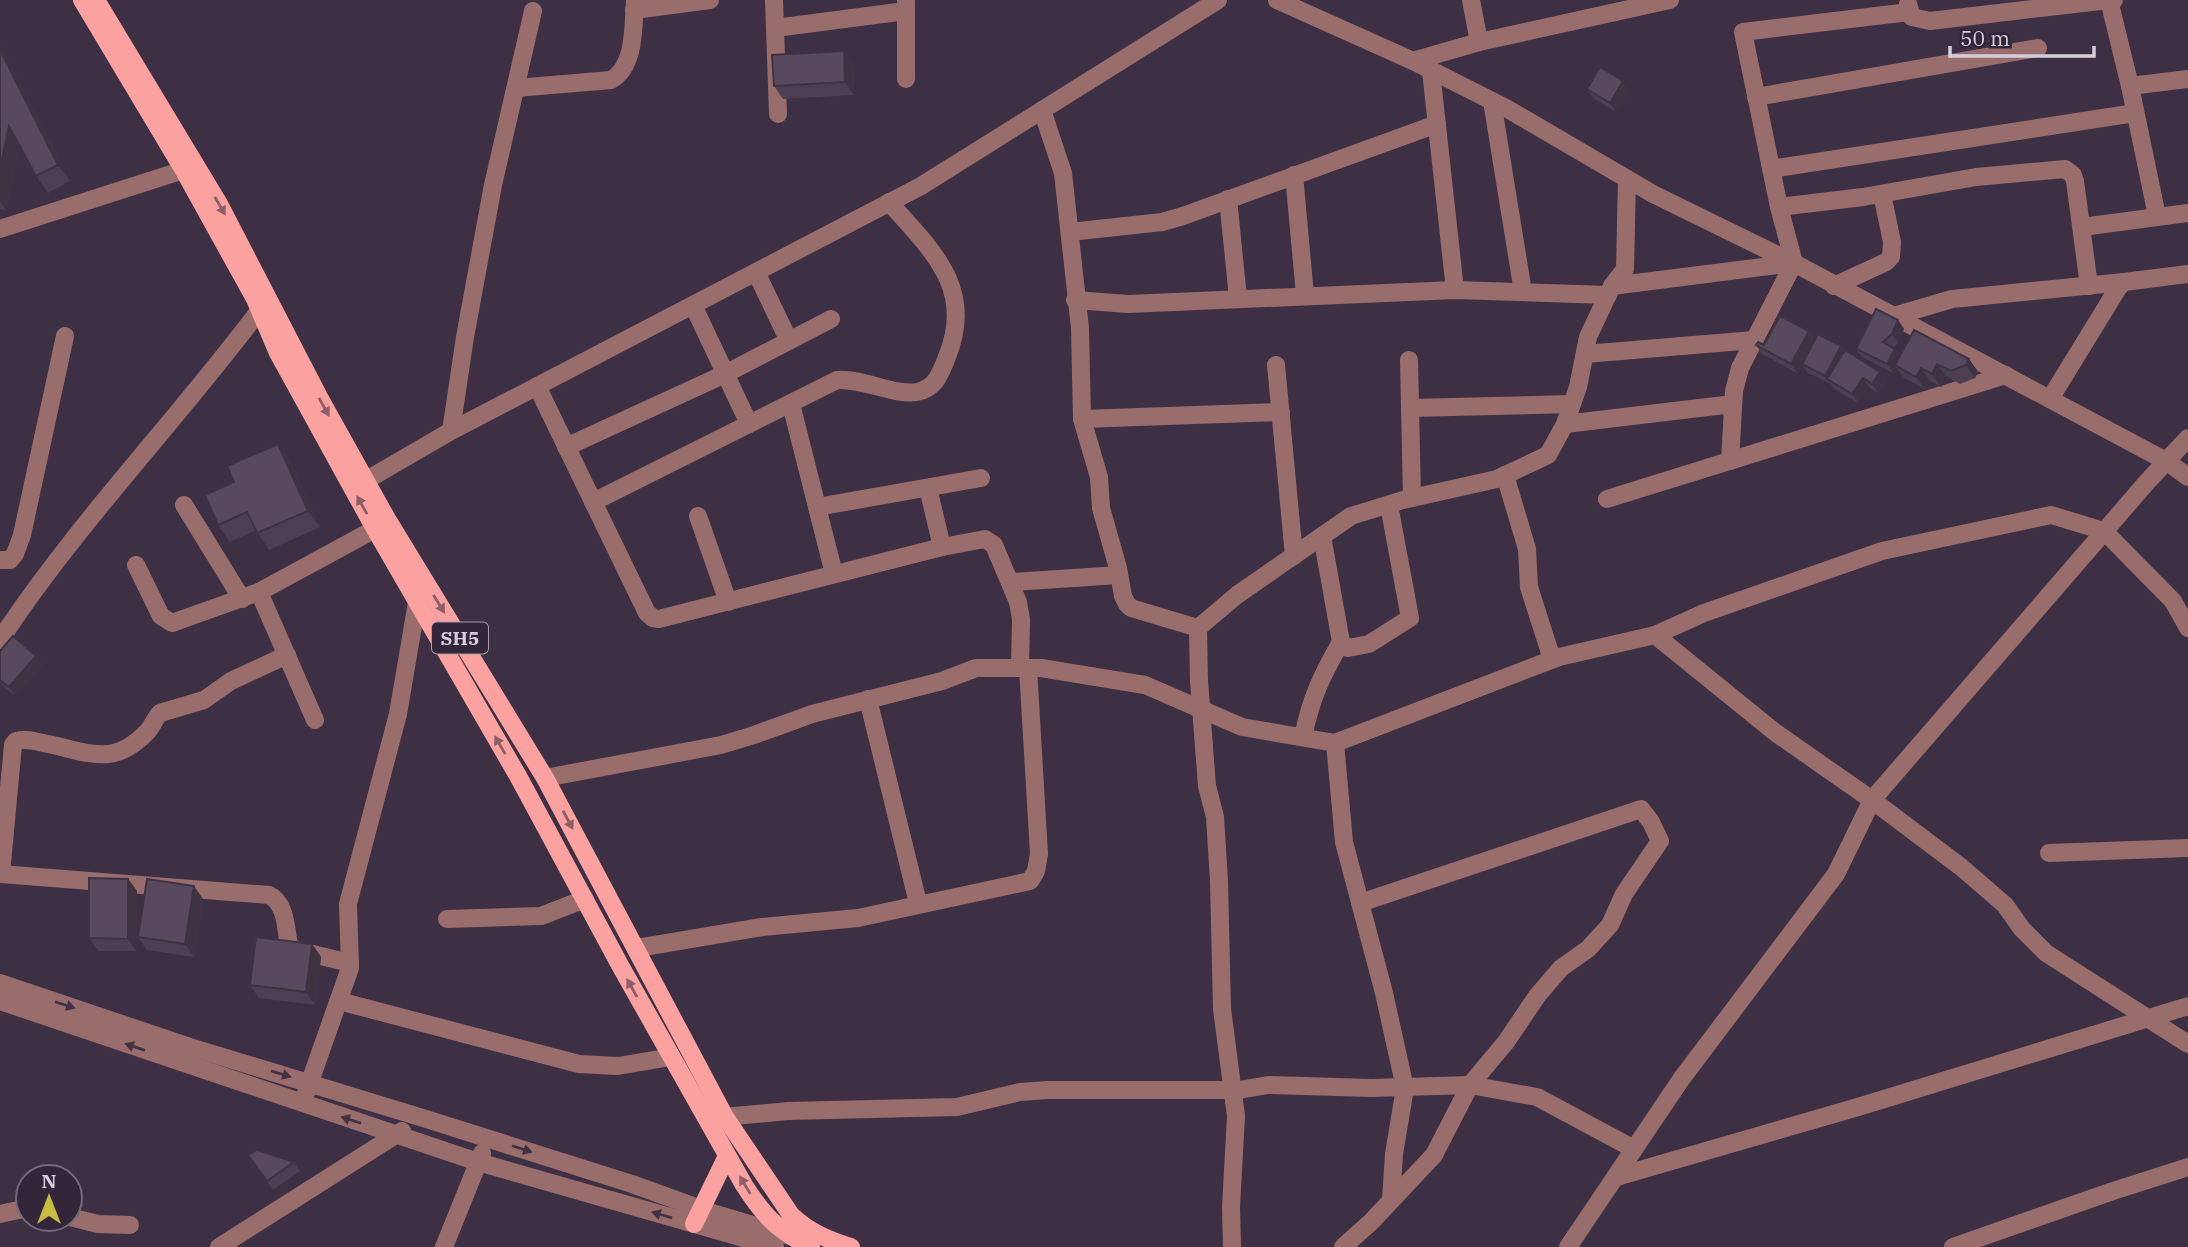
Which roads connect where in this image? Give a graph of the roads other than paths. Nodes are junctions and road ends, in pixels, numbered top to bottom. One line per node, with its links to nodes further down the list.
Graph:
1 (82, 0): 31 (main road, SH5)
2 (96, 0): 31 (main road, SH5)
3 (710, 0): 11 (street)
4 (774, 0): 16 (street)
5 (1218, 0): 27 (street)
6 (1277, 0): 19 (street)
7 (1471, 0): 17 (street)
8 (1670, 0): 17 (street)
9 (2109, 0): 10 (street); 14 (street); 23 (street)
10 (2115, 0)
11 (635, 5): 24 (street)
12 (907, 6): 16 (street); 21 (street)
13 (1908, 6): 14 (street); 25 (street)
14 (1992, 7)
15 (533, 10): 24 (street)
16 (775, 28): 29 (street)
17 (1479, 41): 19 (street)
18 (2038, 48): 25 (street)
19 (1413, 61): 20 (street)
20 (1431, 71): 26 (street); 30 (street)
21 (906, 79)
22 (2188, 79): 23 (street)
23 (2130, 86): 28 (street)
24 (516, 88): 78 (street)
25 (1756, 96): 32 (street)
26 (1492, 101): 34 (street); 52 (street)
27 (1042, 110): 37 (street); 43 (street)
28 (2135, 113): 32 (street); 40 (street)
29 (778, 114)
30 (1437, 124): 33 (street); 50 (street)
31 (190, 167): 42 (street); 56 (main road, SH5)
32 (1771, 169): 38 (street)
33 (1294, 175): 36 (street); 53 (street)
34 (1627, 179): 44 (street); 51 (street)
35 (1882, 194): 38 (street); 41 (street); 48 (street)
36 (1228, 199): 43 (street); 54 (street)
37 (889, 202): 45 (street); 70 (street)
38 (1779, 207): 44 (street)
39 (2188, 213): 40 (street)
40 (2157, 216): 41 (street)
41 (2082, 227): 49 (street)
42 (0, 229)
43 (1070, 232): 55 (street)
44 (1794, 263): 48 (street); 51 (street); 61 (street)
45 (756, 272): 57 (street); 62 (street)
46 (2188, 274): 47 (street)
47 (2124, 282): 49 (street); 69 (street)
48 (1834, 286): 58 (street)
49 (2089, 286): 58 (street)
50 (1455, 290): 52 (street); 53 (street)
51 (1610, 290): 52 (street); 63 (street)
52 (1523, 292)
53 (1305, 295): 54 (street)
54 (1238, 298): 55 (street)
55 (1075, 300): 75 (street)
56 (264, 305): 86 (main road, SH5, one-way to 86); 95 (main road, SH5, one-way to 56); 112 (street)
57 (693, 305): 66 (street); 68 (street)
58 (1894, 316): 67 (street)
59 (831, 319): 62 (street)
60 (65, 336): 100 (street)
61 (1754, 340): 63 (street); 72 (street)
62 (789, 341): 66 (street)
63 (1585, 354): 71 (street)
64 (1409, 360): 73 (street)
65 (1276, 365): 74 (street)
66 (725, 374): 76 (street); 80 (street)
67 (2006, 375): 69 (street); 81 (street)
68 (537, 386): 78 (street); 80 (street)
69 (2050, 399): 82 (street)
70 (791, 404): 76 (street); 93 (street)
71 (1572, 404): 73 (street); 77 (street)
72 (1733, 404): 77 (street); 81 (street)
73 (1410, 408): 88 (street)
74 (1281, 412): 75 (street); 99 (street)
75 (1082, 419): 103 (street)
76 (749, 424): 90 (street)
77 (1565, 424): 83 (street)
78 (451, 431): 86 (street)
79 (2188, 438): 82 (street)
80 (566, 447): 90 (street)
81 (1730, 461): 89 (street)
82 (2166, 461): 84 (street); 96 (street)
83 (1505, 475): 88 (street); 115 (street)
84 (2188, 477)
85 (981, 478): 87 (street)
86 (365, 481): 122 (main road, SH5, one-way to 122)
87 (928, 488): 93 (street); 98 (street)
88 (1412, 498): 92 (street)
89 (1607, 499)
90 (593, 502): 108 (street)
91 (184, 505): 106 (street)
92 (1389, 505): 97 (street); 113 (street)
93 (817, 507): 102 (street)
94 (698, 516): 108 (street)
95 (375, 529): 105 (street); 107 (main road, SH5)
96 (2105, 531): 110 (street); 111 (street); 123 (street)
97 (1322, 536): 99 (street); 113 (street)
98 (942, 547): 102 (street); 104 (street)
99 (1294, 556): 109 (street)
100 (0, 560)
101 (136, 565): 106 (street)
102 (834, 575): 108 (street)
103 (1119, 575): 104 (street); 109 (street)
104 (1011, 582): 116 (street)
105 (259, 592): 106 (street); 114 (street)
106 (242, 599)
107 (417, 602): 127 (main road, SH5, one-way to 107); 132 (street)
108 (728, 602)
109 (1198, 628): 118 (street)
110 (2188, 628)
111 (1655, 635): 115 (street); 123 (street)
112 (0, 640)
113 (1341, 642): 120 (street)
114 (287, 655): 119 (street); 126 (street)
115 (1552, 659): 121 (street)
116 (1024, 668): 117 (street); 118 (street); 129 (street)
117 (868, 699): 122 (street); 129 (street)
118 (1203, 709): 120 (street); 144 (street)
119 (315, 720)
120 (1303, 737): 121 (street)
121 (1335, 743): 128 (street)
122 (545, 778): 131 (main road, SH5, one-way to 131)
123 (1872, 800): 137 (street); 150 (street)
124 (2188, 848): 125 (street)
125 (2049, 853)
126 (0, 874): 132 (street)
127 (585, 899): 130 (street); 140 (main road, SH5, one-way to 127)
128 (1360, 902): 142 (street); 143 (street)
129 (918, 903): 131 (street)
130 (447, 919)
131 (636, 948): 147 (main road, SH5)
132 (350, 963): 135 (street)
133 (0, 983): 138 (street, one-way to 138)
134 (0, 1001): 138 (street)
135 (338, 1001): 140 (street); 141 (street)
136 (2188, 1006): 137 (street)
137 (2148, 1019): 139 (street); 154 (street)
138 (110, 1029): 141 (street, one-way to 141); 145 (street, one-way to 138)
139 (2188, 1044)
140 (671, 1056): 147 (main road, SH5)
141 (309, 1083): 145 (street); 146 (street)
142 (1470, 1085): 143 (street); 150 (street); 155 (street)
143 (1405, 1087): 144 (street); 155 (street)
144 (1231, 1090): 147 (street); 165 (street)
145 (303, 1104): 148 (street, one-way to 145)
146 (423, 1118): 148 (street); 149 (street)
147 (715, 1118): 151 (main road, SH5); 159 (main road, SH5)
148 (396, 1135): 152 (street); 163 (street)
149 (488, 1138): 152 (street); 156 (street, one-way to 156)
150 (1634, 1150): 154 (street)
151 (727, 1156): 156 (main road); 160 (main road, SH5, one-way to 151)
152 (478, 1162): 156 (street, one-way to 152); 164 (street)
153 (2188, 1167): 161 (street)
154 (1616, 1177): 167 (street)
155 (1391, 1200): 166 (street)
156 (697, 1216): 160 (street)
157 (84, 1220): 158 (street)
158 (130, 1225)
159 (810, 1239): 160 (main road, SH5); 162 (main road, SH5)
160 (781, 1242)
161 (1982, 1242): 168 (street)
162 (840, 1246)
163 (219, 1247)
164 (444, 1247)
165 (1232, 1247)
166 (1343, 1247)
167 (1569, 1247)
168 (1953, 1247)

